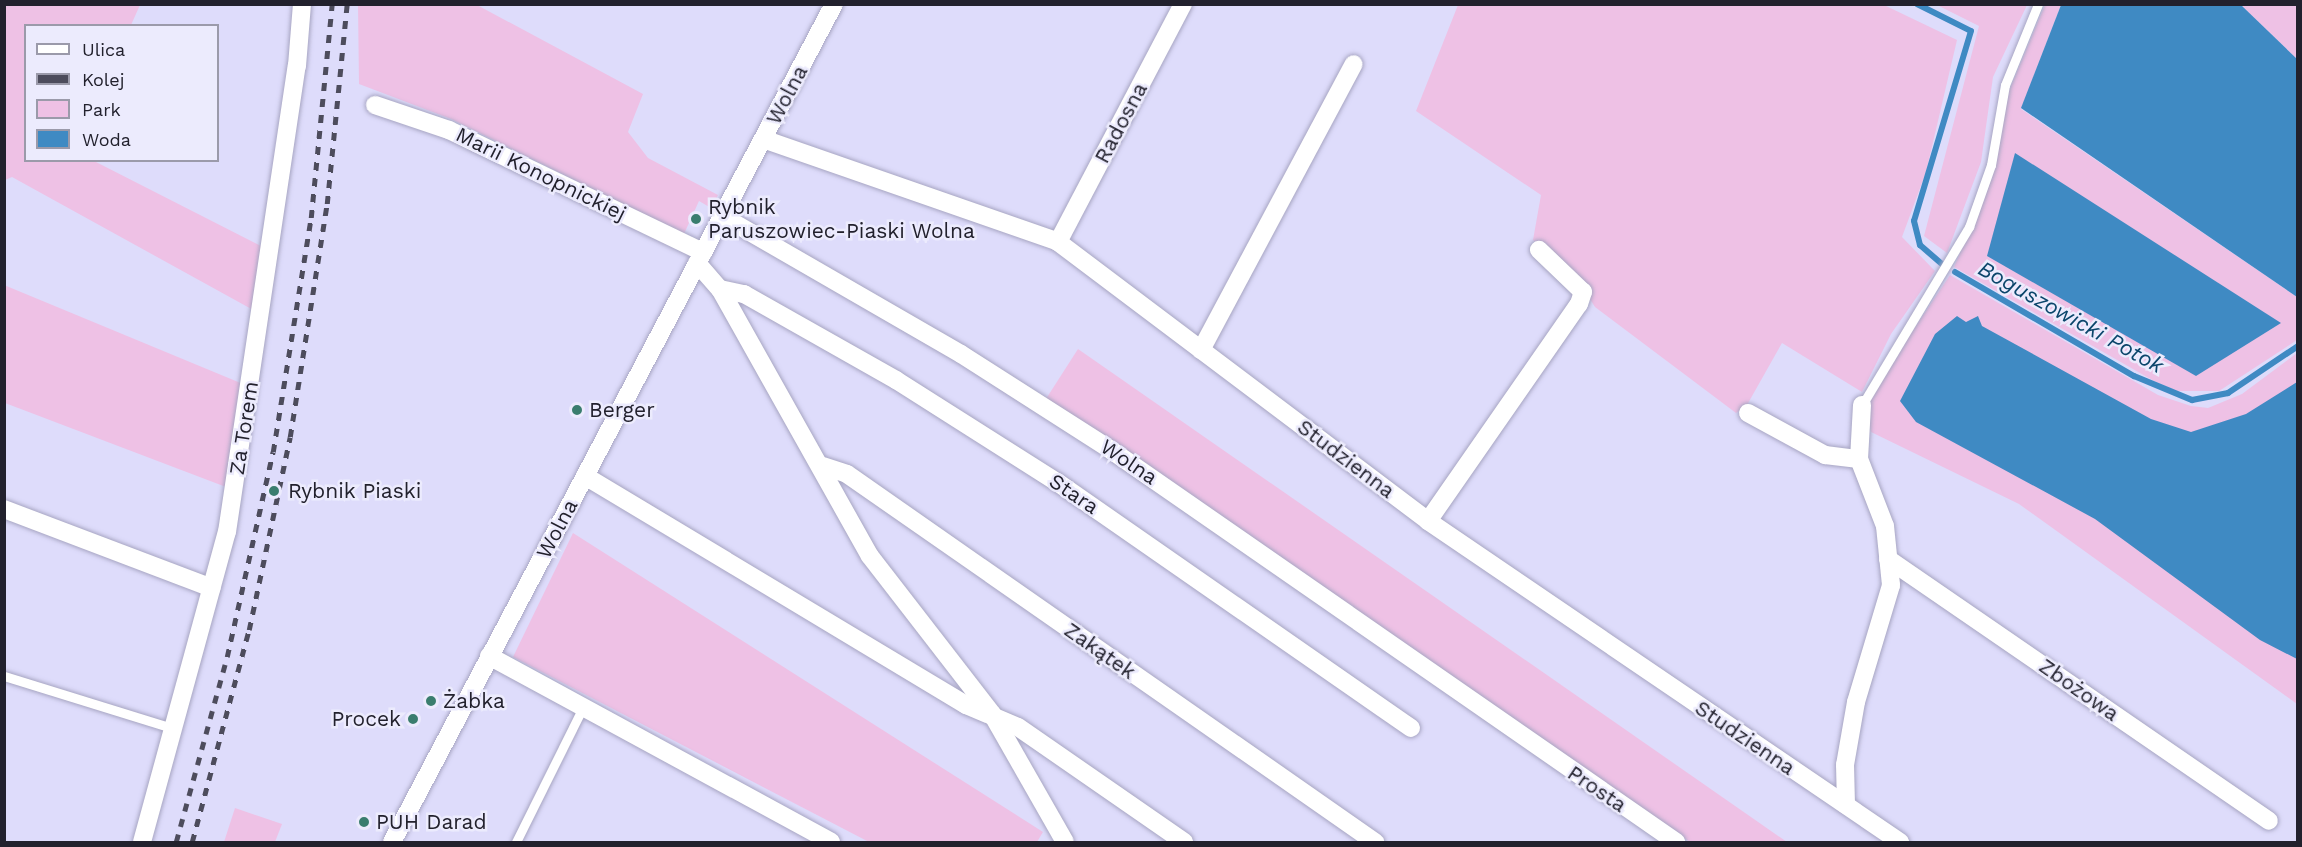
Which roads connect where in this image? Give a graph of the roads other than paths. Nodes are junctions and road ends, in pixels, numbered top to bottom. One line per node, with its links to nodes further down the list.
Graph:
1 (302, 4): 22 (street, Za Torem)
2 (834, 4): 7 (street, Wolna)
3 (1183, 4): 9 (street, Radosna)
4 (2038, 4): 14 (lane)
5 (1354, 64): 13 (street)
6 (375, 105): 11 (street, Marii Konopnickiej)
7 (763, 139): 8 (street, Wolna); 9 (street, Studzienna)
8 (722, 216): 11 (street, Wolna); 29 (street, Wolna)
9 (1058, 242): 13 (street, Studzienna)
10 (1539, 250): 20 (street)
11 (700, 258): 12 (street); 18 (street, Wolna)
12 (720, 289): 17 (street); 28 (street, Stara)
13 (1201, 350): 20 (street, Studzienna)
14 (1863, 405): 16 (street)
15 (1748, 413): 16 (street)
16 (1859, 459): 21 (street)
17 (823, 466): 26 (street); 38 (street, Zakątek)
18 (585, 476): 23 (street, Wolna); 26 (street)
19 (4, 508): 22 (street)
20 (1428, 521): 30 (street, Studzienna)
21 (1888, 559): 30 (street); 31 (street, Zbożowa)
22 (212, 588): 27 (street, Za Torem)
23 (489, 656): 25 (street); 33 (street, Wolna)
24 (4, 676): 27 (lane)
25 (582, 709): 32 (street); 36 (lane)
26 (992, 714): 34 (street); 37 (street)
27 (172, 728): 35 (street, Za Torem)
28 (1411, 729)
29 (1518, 735): 39 (street, Prosta)
30 (1846, 805): 40 (street, Studzienna)
31 (2269, 821)
32 (822, 840)
33 (393, 842)
34 (1065, 842)
35 (142, 843)
36 (516, 843)
37 (1184, 843)
38 (1375, 843)
39 (1676, 843)
40 (1900, 843)

